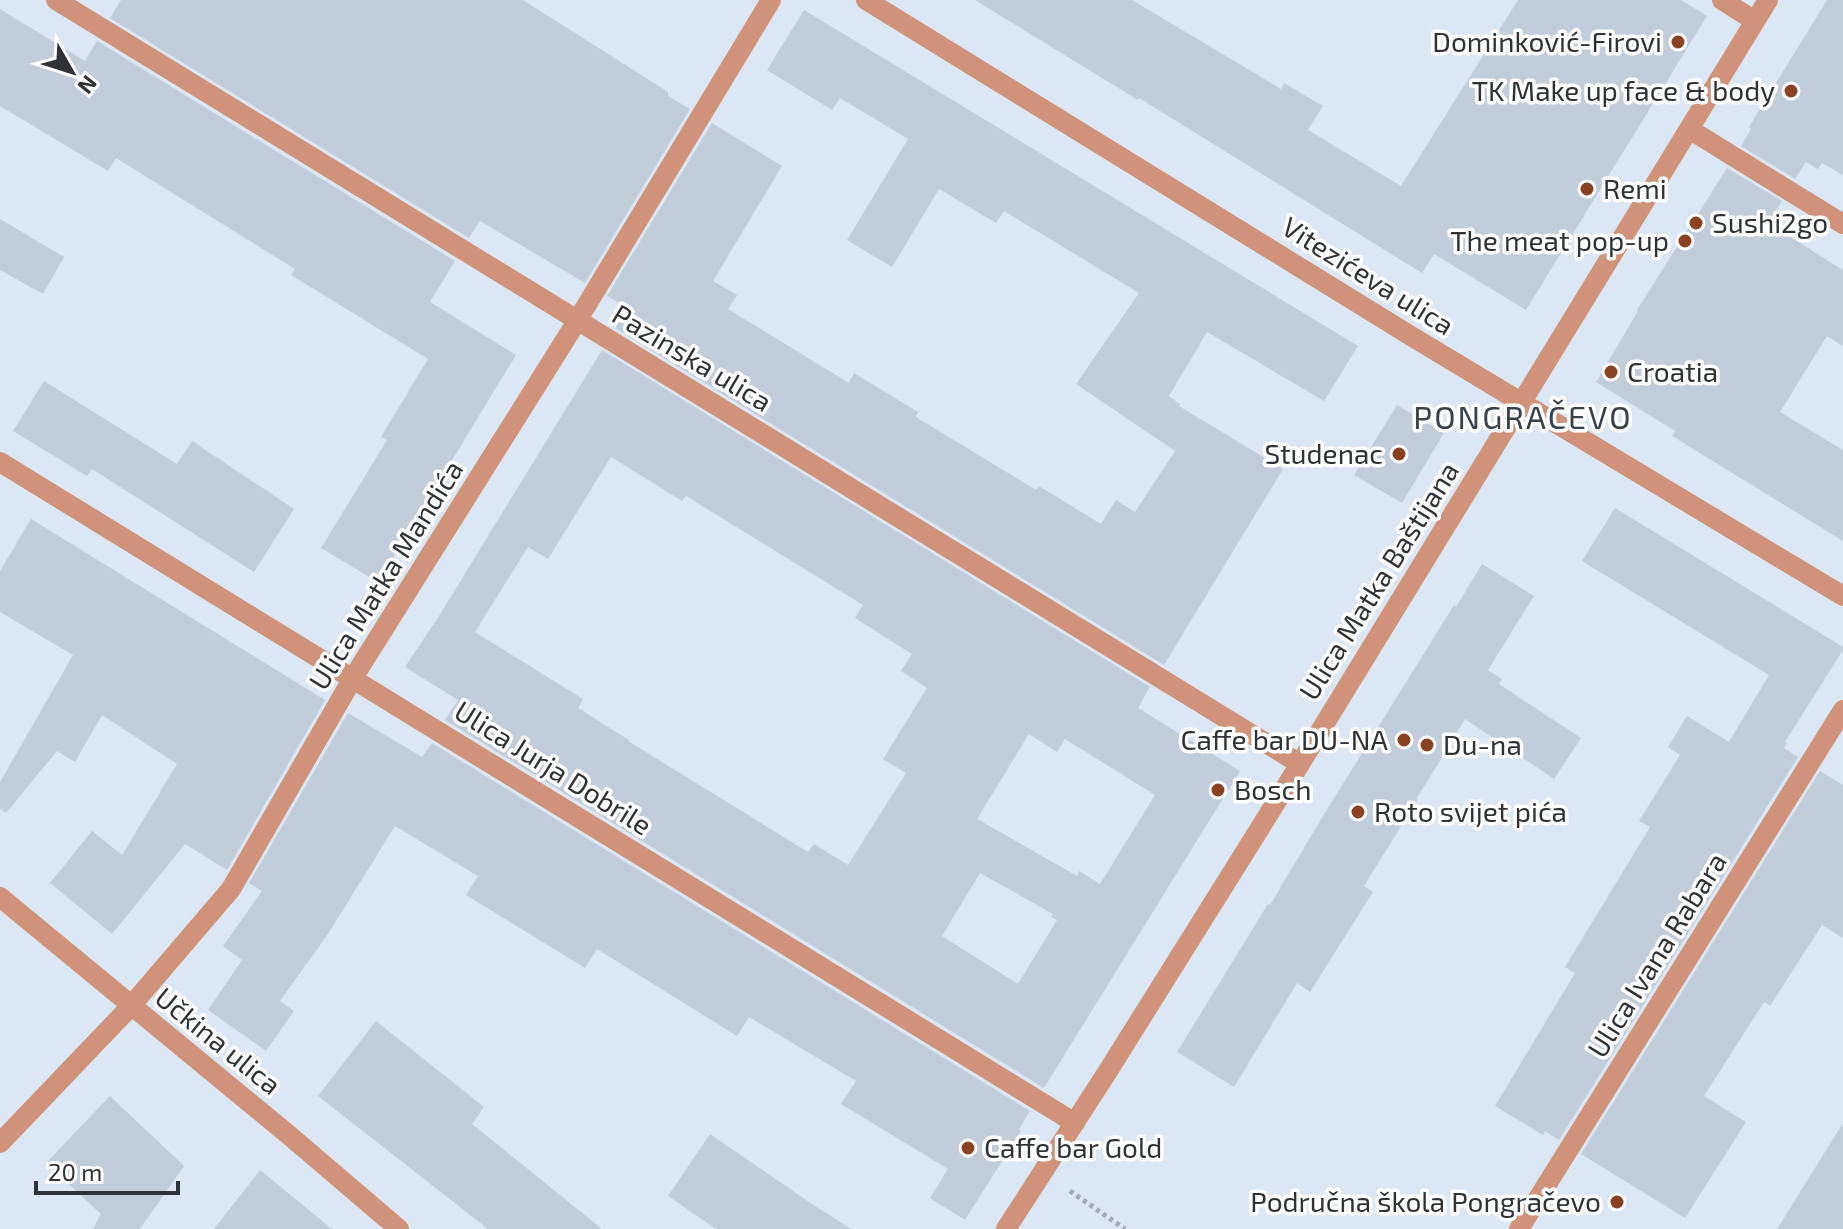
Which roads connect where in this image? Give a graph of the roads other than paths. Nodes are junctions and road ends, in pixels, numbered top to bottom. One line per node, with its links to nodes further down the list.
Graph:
1 (56, 0): 9 (street, Pazinska ulica)
2 (771, 0): 9 (street, Ulica Matka Mandića)
3 (866, 0): 10 (street, Vitezićeva ulica)
4 (1722, 0): 6 (street)
5 (1768, 0): 6 (street, Ulica Matka Baštijana)
6 (1755, 21): 7 (street, Ulica Matka Baštijana)
7 (1689, 129): 8 (street); 10 (street, Ulica Matka Baštijana)
8 (1843, 224)
9 (577, 321): 13 (street, Ulica Matka Mandića); 15 (street, Pazinska ulica)
10 (1522, 403): 12 (street, Vitezićeva ulica); 15 (street, Ulica Matka Baštijana)
11 (0, 462): 13 (street, Ulica Jurja Dobrile)
12 (1843, 596)
13 (353, 678): 17 (street, Ulica Matka Mandića); 18 (street, Ulica Jurja Dobrile)
14 (1843, 710): 22 (street, Ulica Ivana Rabara)
15 (1300, 764): 18 (street, Ulica Matka Baštijana)
16 (0, 897): 17 (street, Učkina ulica)
17 (131, 1006): 19 (street, Ulica Matka Mandića); 20 (street, Učkina ulica)
18 (1075, 1123): 21 (street, Ulica Matka Baštijana)
19 (0, 1143)
20 (399, 1229)
21 (1006, 1229)
22 (1519, 1229)

